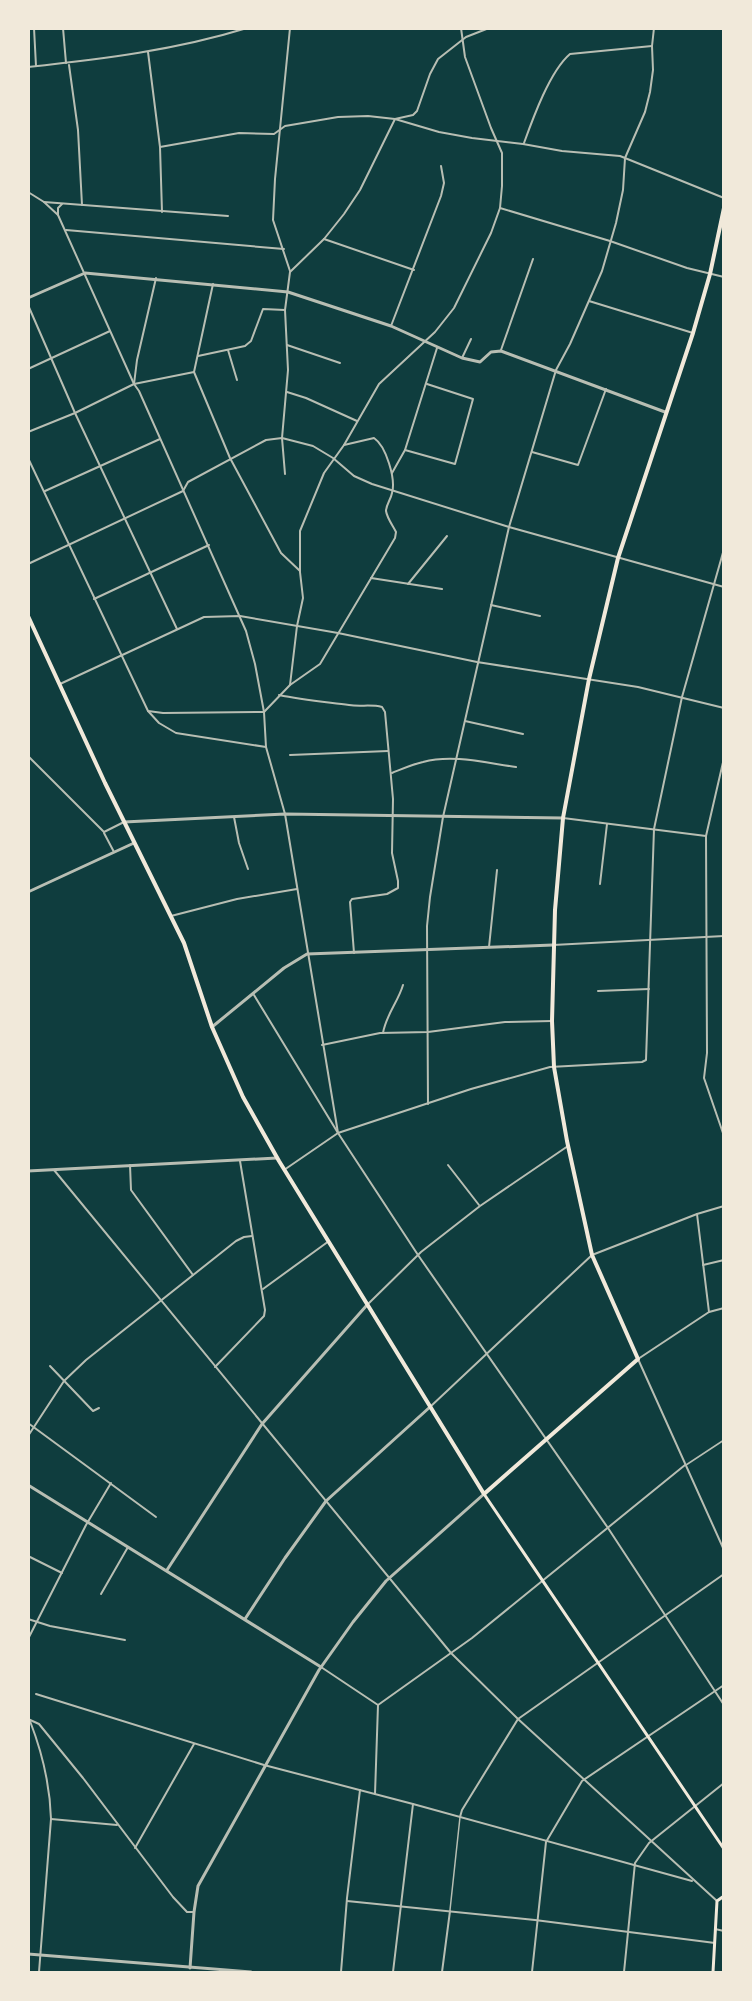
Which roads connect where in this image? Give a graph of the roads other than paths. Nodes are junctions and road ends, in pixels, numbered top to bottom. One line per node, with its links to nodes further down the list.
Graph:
1 (34, 28): 12 (street)
2 (63, 28): 11 (street)
3 (247, 28): 10 (street)
4 (290, 28): 15 (street)
5 (461, 28): 8 (street)
6 (489, 28): 8 (street)
7 (654, 28): 9 (street)
8 (462, 41): 14 (street); 16 (street)
9 (652, 46): 17 (street); 19 (street)
10 (148, 52): 11 (street); 18 (street)
11 (67, 63): 12 (street); 25 (street)
12 (36, 66): 13 (street)
13 (28, 67)
14 (394, 119): 15 (street); 16 (street); 32 (street)
15 (279, 130): 18 (street); 34 (street)
16 (498, 142): 17 (street); 26 (street)
17 (523, 144): 19 (street)
18 (160, 147): 28 (street)
19 (625, 158): 22 (street); 33 (street)
20 (441, 166): 36 (street)
21 (28, 192): 23 (street)
22 (723, 198)
23 (44, 202): 24 (street); 29 (street)
24 (63, 204): 25 (street); 29 (street)
25 (82, 205): 28 (street)
26 (500, 208): 33 (street); 52 (street)
27 (723, 208): 39 (main road)
28 (162, 212): 30 (street)
29 (58, 215): 31 (street)
30 (228, 216)
31 (66, 230): 34 (street); 38 (street)
32 (324, 239): 36 (street); 37 (street)
33 (610, 241): 39 (street); 45 (street)
34 (284, 249): 37 (street)
35 (533, 260): 56 (street)
36 (414, 270): 48 (street)
37 (290, 272): 43 (street)
38 (85, 273): 41 (street); 44 (street); 49 (street)
39 (710, 273): 40 (street); 50 (main road)
40 (723, 277)
41 (156, 278): 42 (street); 65 (street)
42 (213, 284): 43 (street); 57 (street)
43 (288, 292): 47 (street); 48 (street)
44 (28, 298)
45 (589, 301): 50 (street); 62 (street)
46 (28, 305): 58 (street)
47 (285, 310): 53 (street); 55 (street)
48 (391, 326): 52 (street)
49 (110, 331): 58 (street); 65 (street)
50 (693, 333): 69 (main road)
51 (471, 339): 59 (street)
52 (425, 340): 54 (street); 71 (street)
53 (287, 345): 60 (street); 68 (street)
54 (437, 348): 59 (street); 66 (street)
55 (228, 350): 57 (street); 64 (street)
56 (501, 351): 59 (street); 62 (street)
57 (198, 356): 63 (street)
58 (52, 358): 61 (street); 70 (street)
59 (462, 358)
60 (340, 363)
61 (28, 369)
62 (556, 370): 67 (street); 77 (street)
63 (194, 372): 65 (street); 79 (street)
64 (237, 380)
65 (134, 384): 70 (street); 74 (street)
66 (427, 384): 76 (street); 76 (street)
67 (606, 389): 69 (street); 77 (street)
68 (287, 392): 71 (street); 73 (street)
69 (665, 412): 93 (main road)
70 (75, 413): 72 (street); 81 (street)
71 (357, 421): 75 (street)
72 (28, 432)
73 (282, 438): 79 (street); 80 (street); 83 (street)
74 (160, 439): 81 (street); 85 (street)
75 (344, 445): 80 (street); 82 (street)
76 (405, 450): 82 (street)
77 (531, 452): 88 (street)
78 (28, 458): 84 (street)
79 (230, 458): 85 (street); 95 (street)
80 (333, 458): 86 (street); 95 (street)
81 (101, 467): 84 (street); 87 (street)
82 (392, 473): 86 (street)
83 (285, 474)
84 (44, 491): 91 (street)
85 (183, 491): 87 (street); 90 (street)
86 (393, 491): 88 (street); 97 (street)
87 (125, 520): 91 (street); 96 (street)
88 (509, 527): 93 (street); 103 (street)
89 (447, 536): 98 (street)
90 (208, 545): 96 (street); 105 (street)
91 (69, 546): 94 (street); 102 (street)
92 (723, 549): 99 (street)
93 (618, 558): 99 (street); 112 (main road)
94 (28, 564)
95 (300, 572): 107 (street)
96 (150, 573): 102 (street); 108 (street)
97 (371, 578): 98 (street); 109 (street)
98 (408, 584): 101 (street)
99 (713, 584): 100 (street); 116 (street)
100 (723, 587)
101 (442, 589)
102 (94, 599): 110 (street)
103 (490, 605): 106 (street); 111 (street)
104 (28, 616): 113 (main road)
105 (240, 616): 107 (street); 108 (street); 119 (street)
106 (540, 616)
107 (297, 626): 109 (street); 114 (street)
108 (177, 629): 110 (street)
109 (339, 633): 111 (street); 114 (street)
110 (121, 656): 113 (street); 118 (street)
111 (477, 662): 112 (street); 120 (street)
112 (589, 679): 116 (street); 134 (main road)
113 (60, 684): 135 (main road)
114 (290, 685): 115 (street)
115 (279, 695): 119 (street); 123 (street)
116 (682, 697): 117 (street); 137 (street)
117 (723, 708)
118 (148, 711): 119 (street); 122 (street)
119 (264, 712): 122 (street)
120 (464, 721): 121 (street); 127 (street)
121 (523, 734)
122 (266, 747): 130 (street)
123 (388, 751): 124 (street); 129 (street)
124 (290, 755)
125 (28, 756): 138 (street)
126 (723, 758): 139 (street)
127 (456, 759): 128 (street); 129 (street); 133 (street)
128 (516, 767)
129 (391, 773): 131 (street)
130 (285, 814): 131 (street); 132 (street); 145 (street)
131 (392, 816): 133 (street); 154 (street)
132 (234, 817): 135 (street); 142 (street)
133 (443, 817): 134 (street); 153 (street)
134 (562, 818): 136 (street); 151 (main road)
135 (124, 822): 138 (street); 140 (main road)
136 (607, 824): 137 (street); 144 (street)
137 (654, 829): 139 (street); 150 (street)
138 (104, 832): 141 (street)
139 (706, 836): 149 (street)
140 (134, 843): 141 (street); 147 (main road)
141 (114, 852): 146 (street)
142 (248, 869)
143 (497, 870): 152 (street)
144 (600, 884)
145 (297, 889): 147 (street); 155 (street)
146 (28, 892)
147 (171, 915): 161 (main road)
148 (723, 936): 149 (street)
149 (707, 937): 150 (street); 168 (street)
150 (650, 939): 151 (street); 157 (street)
151 (553, 945): 152 (street); 160 (main road)
152 (489, 947): 153 (street)
153 (428, 950): 154 (street); 162 (street)
154 (354, 952): 155 (street)
155 (307, 954): 159 (street); 164 (street)
156 (403, 985): 163 (street)
157 (649, 989): 158 (street); 165 (street)
158 (598, 991)
159 (253, 993): 161 (street); 167 (street)
160 (552, 1021): 162 (street); 165 (main road)
161 (212, 1027): 170 (main road)
162 (428, 1032): 163 (street); 166 (street)
163 (384, 1033): 164 (street)
164 (322, 1045): 167 (street)
165 (554, 1067): 166 (street); 169 (main road)
166 (428, 1104): 167 (street)
167 (338, 1133): 175 (street); 182 (street)
168 (723, 1136)
169 (568, 1146): 177 (street); 183 (main road)
170 (277, 1158): 171 (street); 175 (main road)
171 (240, 1160): 172 (street); 180 (street)
172 (129, 1165): 174 (street); 186 (street)
173 (448, 1165): 177 (street)
174 (54, 1170): 176 (street); 188 (street)
175 (284, 1170): 181 (main road)
176 (28, 1171)
177 (480, 1206): 182 (street)
178 (723, 1206): 179 (street)
179 (697, 1214): 183 (street); 185 (street)
180 (252, 1236): 186 (street); 187 (street)
181 (328, 1241): 187 (street); 189 (main road)
182 (418, 1255): 189 (street); 192 (street)
183 (592, 1256): 192 (street); 193 (main road)
184 (723, 1260): 185 (street)
185 (703, 1265): 191 (street)
186 (194, 1275): 188 (street)
187 (263, 1289): 195 (street)
188 (161, 1301): 195 (street); 196 (street)
189 (367, 1305): 197 (main road); 200 (street)
190 (723, 1308): 191 (street)
191 (709, 1312): 193 (street)
192 (488, 1354): 197 (street); 203 (street)
193 (638, 1359): 203 (main road); 205 (street)
194 (50, 1366): 196 (street)
195 (215, 1367): 200 (street)
196 (64, 1381): 198 (street); 201 (street)
197 (430, 1407): 208 (main road); 209 (street)
198 (99, 1408)
199 (28, 1423): 201 (street)
200 (262, 1424): 209 (street); 216 (street)
201 (34, 1427): 202 (street); 206 (street)
202 (28, 1436)
203 (546, 1439): 208 (main road); 212 (street)
204 (723, 1440): 205 (street)
205 (685, 1466): 212 (street); 214 (street)
206 (111, 1483): 210 (street); 211 (street)
207 (28, 1485): 211 (street)
208 (484, 1494): 219 (street); 220 (main road)
209 (326, 1501): 219 (street); 224 (street)
210 (156, 1517)
211 (87, 1522): 213 (street); 217 (street)
212 (608, 1528): 220 (street); 222 (street)
213 (128, 1547): 216 (street); 221 (street)
214 (723, 1550)
215 (28, 1556): 217 (street)
216 (167, 1570): 224 (street)
217 (62, 1573): 225 (street)
218 (723, 1574): 222 (street)
219 (389, 1578): 228 (street); 230 (street)
220 (543, 1581): 228 (street); 229 (main road)
221 (101, 1594)
222 (665, 1616): 229 (street); 232 (street)
223 (28, 1619): 225 (street)
224 (244, 1619): 230 (street)
225 (38, 1622): 226 (street); 227 (street)
226 (28, 1640)
227 (125, 1640)
228 (451, 1653): 234 (street); 236 (street)
229 (598, 1663): 236 (street); 238 (main road)
230 (321, 1667): 234 (street); 240 (street)
231 (723, 1685): 232 (street)
232 (714, 1691): 235 (street); 238 (street)
233 (36, 1694): 239 (street)
234 (378, 1705): 244 (street)
235 (723, 1705)
236 (518, 1719): 241 (street); 247 (street)
237 (29, 1720): 248 (street); 249 (street)
238 (647, 1737): 241 (street); 246 (main road)
239 (194, 1744): 240 (street); 252 (street)
240 (264, 1765): 243 (street); 261 (street)
241 (584, 1779): 250 (street); 251 (street)
242 (723, 1783): 246 (street)
243 (360, 1790): 244 (street); 257 (street)
244 (375, 1794): 245 (street)
245 (413, 1803): 247 (street); 259 (street)
246 (694, 1805): 250 (street); 253 (main road)
247 (460, 1817): 251 (street); 260 (street)
248 (51, 1819): 249 (street); 268 (street)
249 (118, 1825): 252 (street)
250 (651, 1841): 254 (street); 255 (street)
251 (546, 1842): 254 (street); 262 (street)
252 (135, 1848): 261 (street)
253 (723, 1849)
254 (634, 1865): 255 (street); 265 (street)
255 (695, 1882): 258 (street)
256 (723, 1896): 258 (main road)
257 (347, 1901): 259 (street); 272 (street)
258 (717, 1901): 263 (main road)
259 (400, 1906): 260 (street); 273 (street)
260 (450, 1911): 262 (street); 274 (street)
261 (194, 1912): 269 (street)
262 (537, 1921): 265 (street); 275 (street)
263 (715, 1929): 264 (street); 266 (main road)
264 (723, 1931)
265 (628, 1932): 266 (street); 276 (street)
266 (715, 1943): 277 (main road)
267 (28, 1954): 268 (street)
268 (40, 1955): 269 (street); 270 (street)
269 (190, 1970): 271 (street)
270 (39, 1972)
271 (251, 1972)
272 (341, 1972)
273 (393, 1972)
274 (442, 1972)
275 (532, 1972)
276 (624, 1972)
277 (713, 1972)

